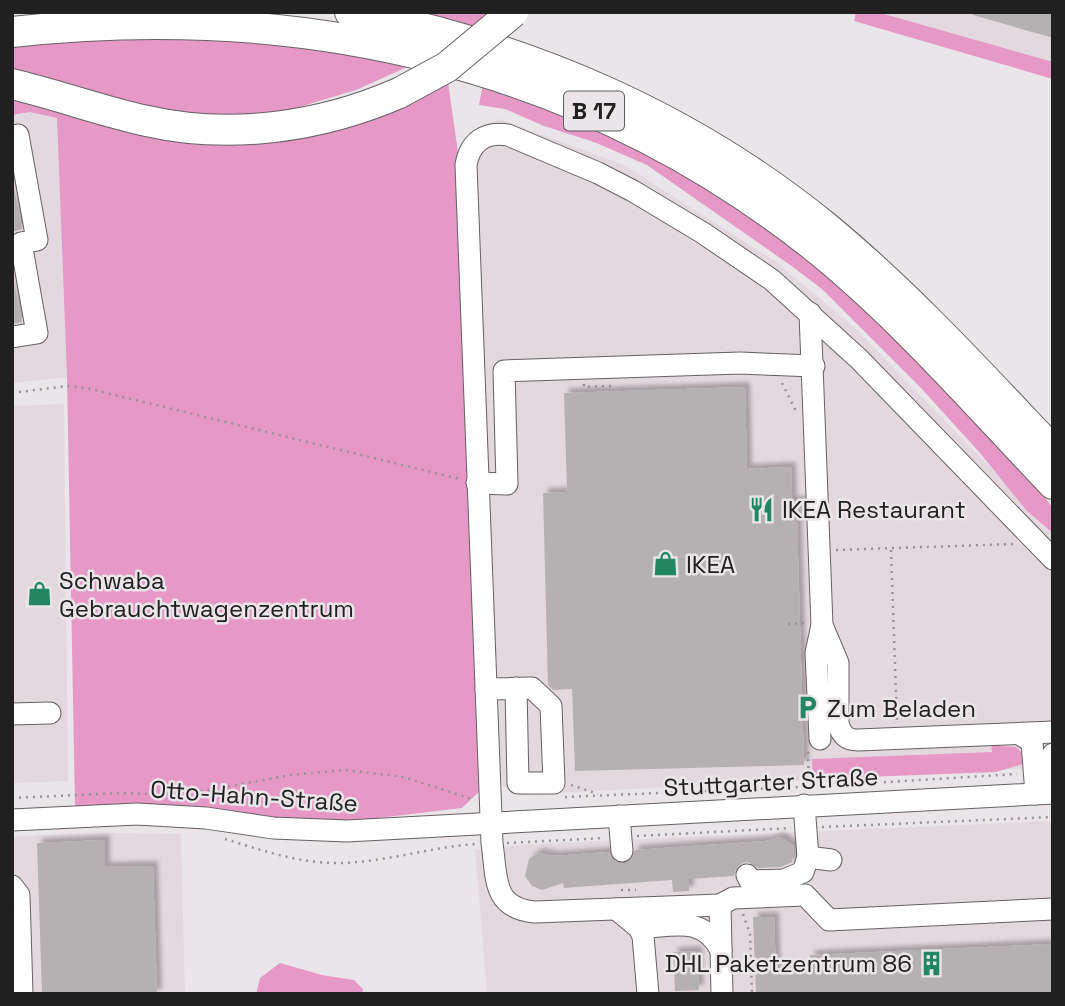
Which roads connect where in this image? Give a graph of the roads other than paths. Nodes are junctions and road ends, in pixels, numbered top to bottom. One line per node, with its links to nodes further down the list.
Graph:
1 (350, 12): 10 (highway, B 17)
2 (513, 12): 4 (highway, bridge)
3 (12, 32): 12 (highway, B 17)
4 (12, 84)
5 (12, 136): 7 (street)
6 (810, 313): 8 (street); 9 (street); 11 (street)
7 (12, 337)
8 (859, 359): 9 (street); 13 (street)
9 (814, 363): 11 (street); 14 (street)
10 (1053, 451)
11 (477, 483): 16 (street)
12 (1053, 484)
13 (1053, 559)
14 (822, 625): 21 (street); 21 (street)
15 (516, 688): 15 (street); 16 (street)
16 (486, 689): 26 (street)
17 (50, 713): 18 (street)
18 (12, 714)
19 (1053, 732): 20 (street)
20 (1021, 735): 21 (street); 23 (street)
21 (845, 737)
22 (1053, 754): 23 (street)
23 (1046, 794): 24 (street, Stuttgarter Straße)
24 (806, 796): 26 (street, Stuttgarter Straße); 27 (street)
25 (12, 820): 26 (street, Otto-Hahn-Straße)
26 (492, 824): 31 (street)
27 (808, 857): 28 (street); 29 (street)
28 (831, 860)
29 (747, 875)
30 (12, 886): 36 (street)
31 (615, 900): 32 (street); 34 (street)
32 (720, 905): 33 (street); 35 (street)
33 (1053, 909)
34 (639, 928): 35 (street); 37 (street)
35 (721, 950): 38 (street)
36 (22, 994)
37 (648, 994)
38 (722, 994)

